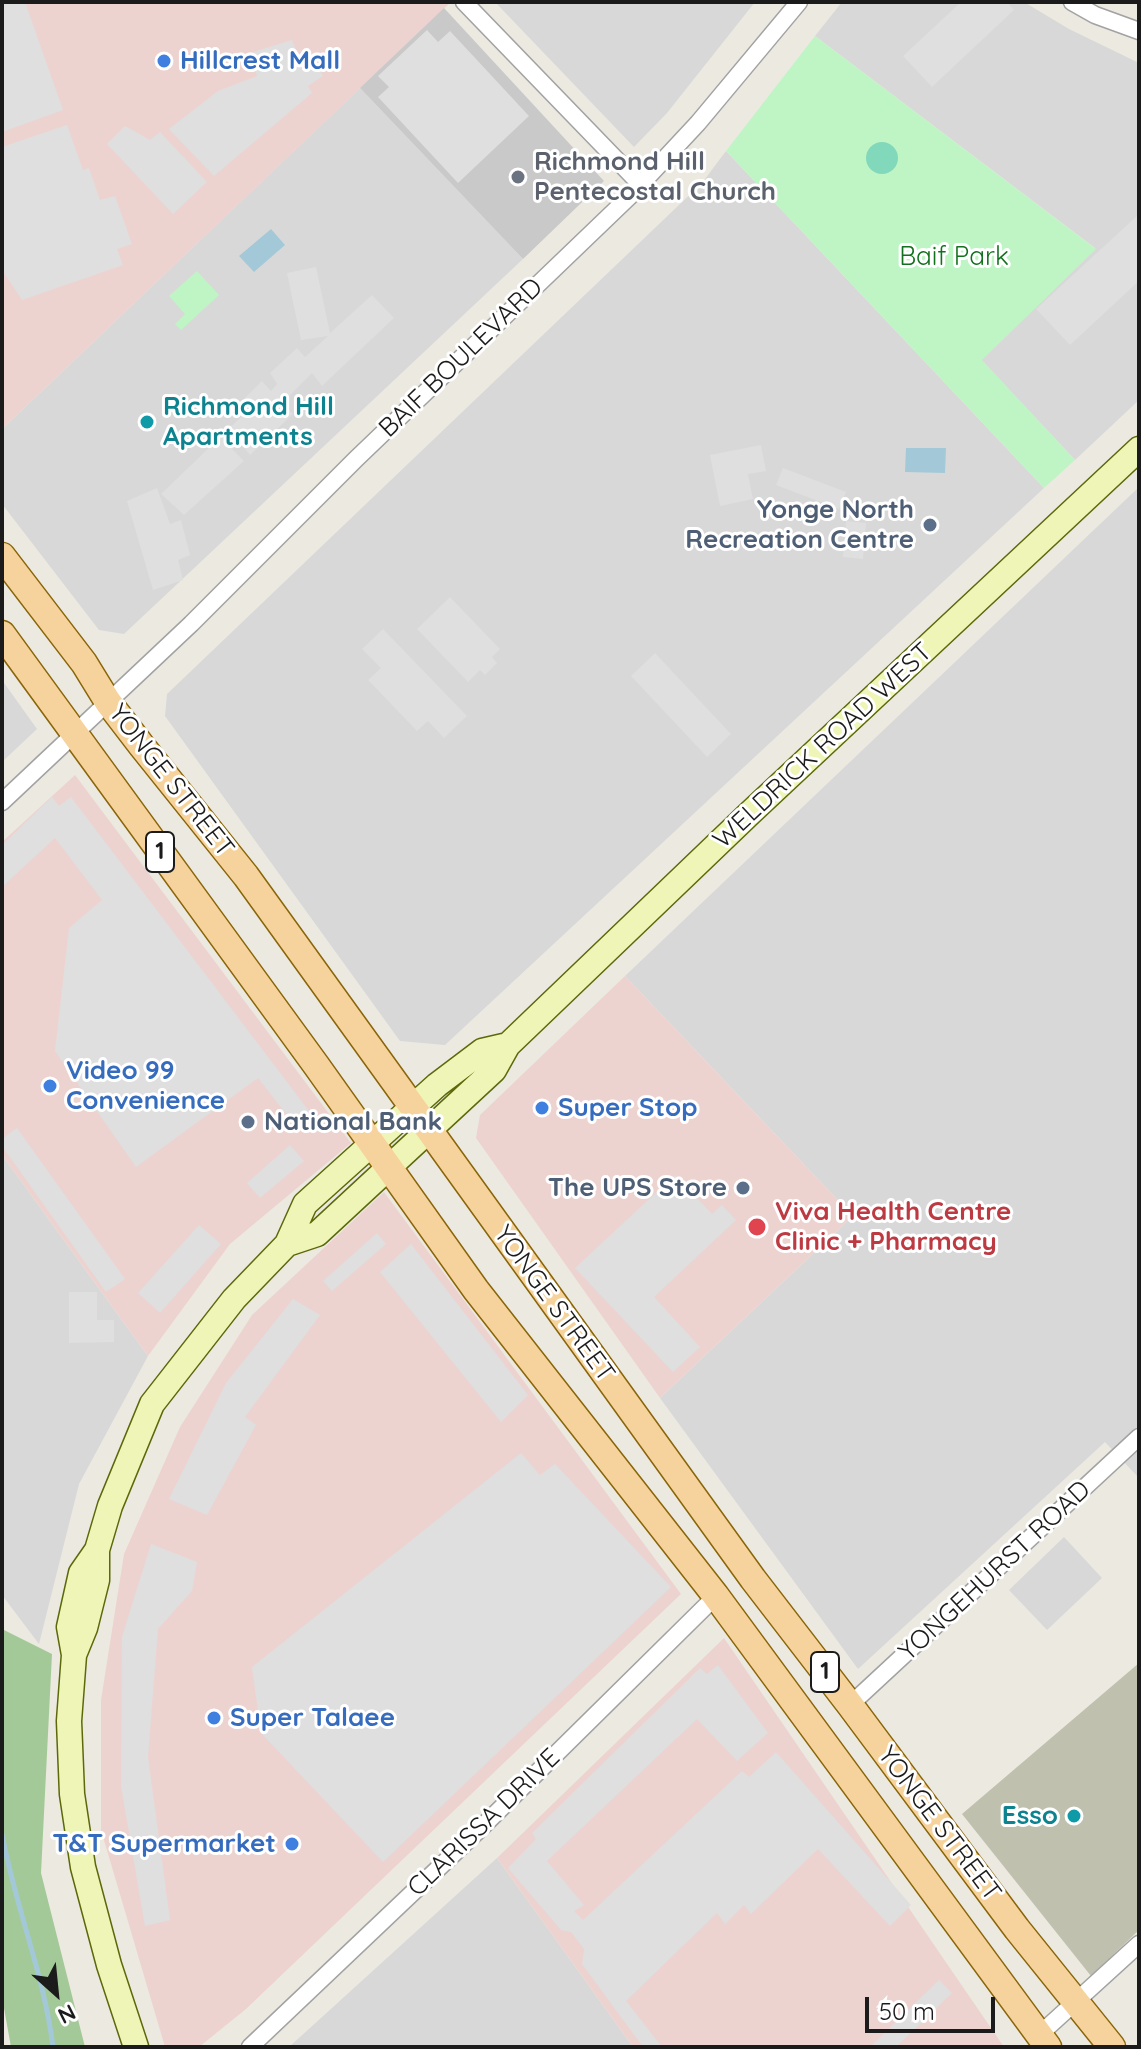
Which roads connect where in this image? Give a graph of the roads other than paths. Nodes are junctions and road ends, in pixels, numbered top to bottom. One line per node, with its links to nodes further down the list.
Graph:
1 (464, 2): 5 (street)
2 (799, 2): 5 (street, BAIF BOULEVARD)
3 (1072, 2): 4 (street)
4 (1139, 31)
5 (641, 185): 9 (street, BAIF BOULEVARD)
6 (1139, 449): 12 (street, WELDRICK ROAD WEST)
7 (2, 556): 9 (main road, YONGE STREET / 1)
8 (2, 634): 10 (main road, YONGE STREET / 1)
9 (108, 702): 10 (street, BAIF BOULEVARD); 13 (main road, YONGE STREET / 1)
10 (75, 734): 11 (street, BAIF BOULEVARD); 15 (main road, YONGE STREET / 1)
11 (2, 802)
12 (508, 1045): 13 (street, WELDRICK ROAD WEST); 14 (street, WELDRICK ROAD WEST)
13 (413, 1108): 14 (main road, YONGE STREET / 1); 15 (street, WELDRICK ROAD WEST)
14 (431, 1131): 16 (street, WELDRICK ROAD WEST); 20 (main road, YONGE STREET / 1)
15 (372, 1142): 16 (main road, YONGE STREET / 1); 17 (street, WELDRICK ROAD WEST)
16 (389, 1166): 17 (street, WELDRICK ROAD WEST); 19 (main road, YONGE STREET / 1)
17 (287, 1244): 24 (street)
18 (1139, 1437): 20 (street, YONGEHURST ROAD)
19 (716, 1596): 23 (main road, YONGE STREET / 1); 25 (street, CLARISSA DRIVE)
20 (850, 1705): 22 (main road, YONGE STREET / 1)
21 (1139, 1944): 22 (street)
22 (1077, 2001): 23 (street); 26 (main road, YONGE STREET / 1)
23 (1044, 2041)
24 (136, 2047)
25 (250, 2047)
26 (1112, 2047)

